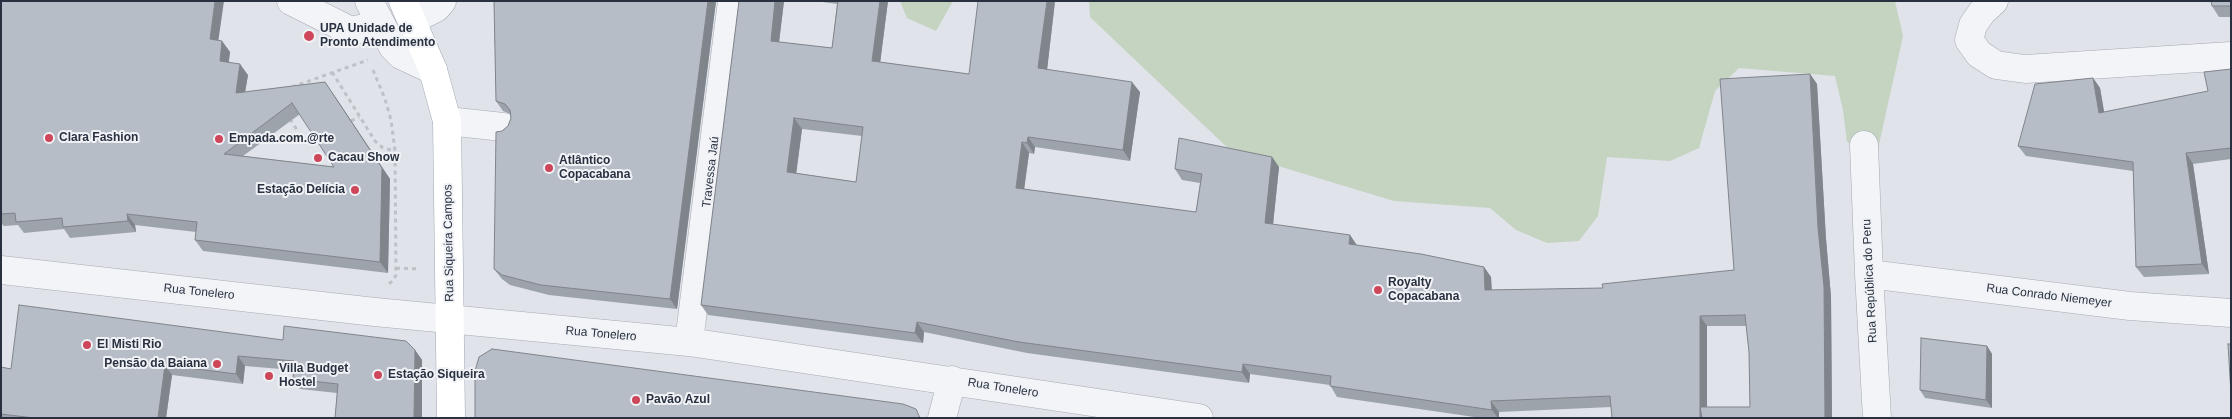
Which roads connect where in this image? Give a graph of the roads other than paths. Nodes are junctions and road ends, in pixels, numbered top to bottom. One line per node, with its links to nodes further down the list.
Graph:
1 (291, 1): 6 (street)
2 (442, 1): 5 (street)
3 (732, 1): 16 (street, Travessa Jaú)
4 (1994, 1): 7 (street)
5 (408, 10): 8 (main road, Rua Siqueira Campos)
6 (368, 19): 8 (street)
7 (2231, 56)
8 (433, 70): 9 (main road, Rua Siqueira Campos)
9 (447, 121): 10 (street); 15 (main road, Rua Siqueira Campos)
10 (503, 127)
11 (1864, 145): 13 (street, Rua República do Peru)
12 (1, 270): 15 (street, Rua Tonelero)
13 (1869, 274): 14 (street, Rua Conrado Niemeyer); 21 (street, Rua República do Peru)
14 (2231, 313)
15 (450, 318): 16 (street, Rua Tonelero); 18 (main road, Rua Siqueira Campos)
16 (690, 342): 17 (street, Rua Tonelero)
17 (952, 380): 19 (street); 20 (street, Rua Tonelero)
18 (451, 418)
19 (942, 418)
20 (1199, 418)
21 (1877, 418)

